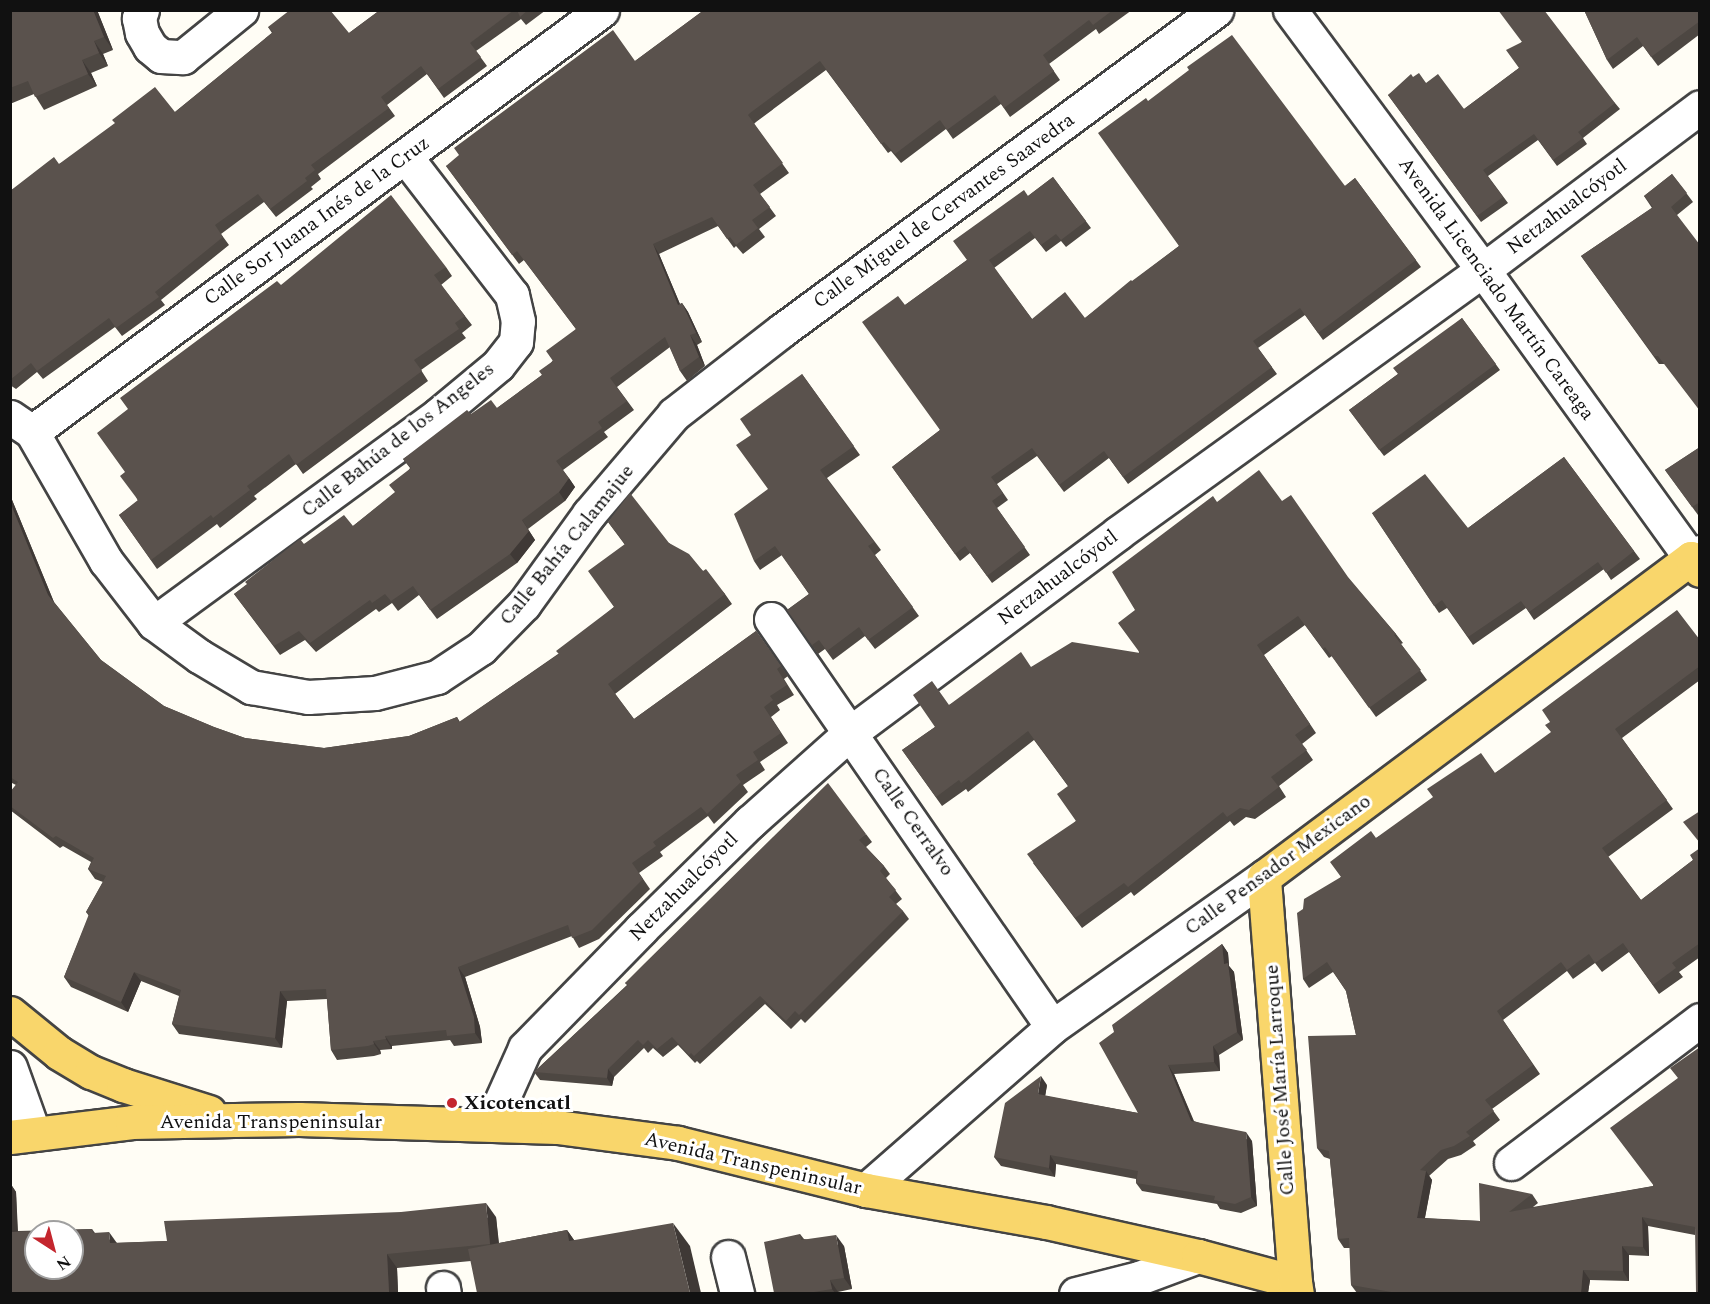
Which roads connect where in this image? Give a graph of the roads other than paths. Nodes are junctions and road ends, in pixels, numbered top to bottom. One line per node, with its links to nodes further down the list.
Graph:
1 (142, 10): 2 (street)
2 (241, 10)
3 (602, 10): 7 (street, Calle Sor Juana Inés de la Cruz)
4 (1216, 10): 9 (street, Calle Miguel de Cervantes Saavedra)
5 (1290, 10): 8 (street, Avenida Licenciado Martín Careaga)
6 (1700, 107): 8 (street, Netzahualcóyotl)
7 (405, 156): 10 (street, Calle Sor Juana Inés de la Cruz); 13 (street, Calle Bahúa de los Angeles)
8 (1483, 270): 11 (street, Avenida Licenciado Martín Careaga); 14 (street, Netzahualcóyotl)
9 (674, 414): 13 (street, Calle Bahía Calamajue)
10 (21, 425): 13 (street, Calle Bahía Calamajue)
11 (1697, 560): 15 (main road, Calle Pensador Mexicano)
12 (771, 619): 14 (street, Calle Cerralvo)
13 (153, 623)
14 (850, 733): 18 (street, Calle Cerralvo); 21 (street, Netzahualcóyotl)
15 (1264, 877): 18 (street, Calle Pensador Mexicano); 27 (main road, Calle José María Larroque)
16 (10, 1013): 20 (main road)
17 (1700, 1020): 23 (street)
18 (1052, 1027): 24 (street, Calle Pensador Mexicano)
19 (10, 1067): 22 (street)
20 (234, 1120): 21 (main road, Avenida Transpeninsular); 22 (main road, Avenida Transpeninsular)
21 (491, 1124): 24 (main road, Avenida Transpeninsular)
22 (22, 1136)
23 (1511, 1162)
24 (866, 1190): 25 (main road, Avenida Transpeninsular)
25 (1198, 1256): 27 (main road, Avenida Transpeninsular); 29 (street)
26 (728, 1257): 28 (street)
27 (1296, 1288)
28 (737, 1293)
29 (1076, 1293)

